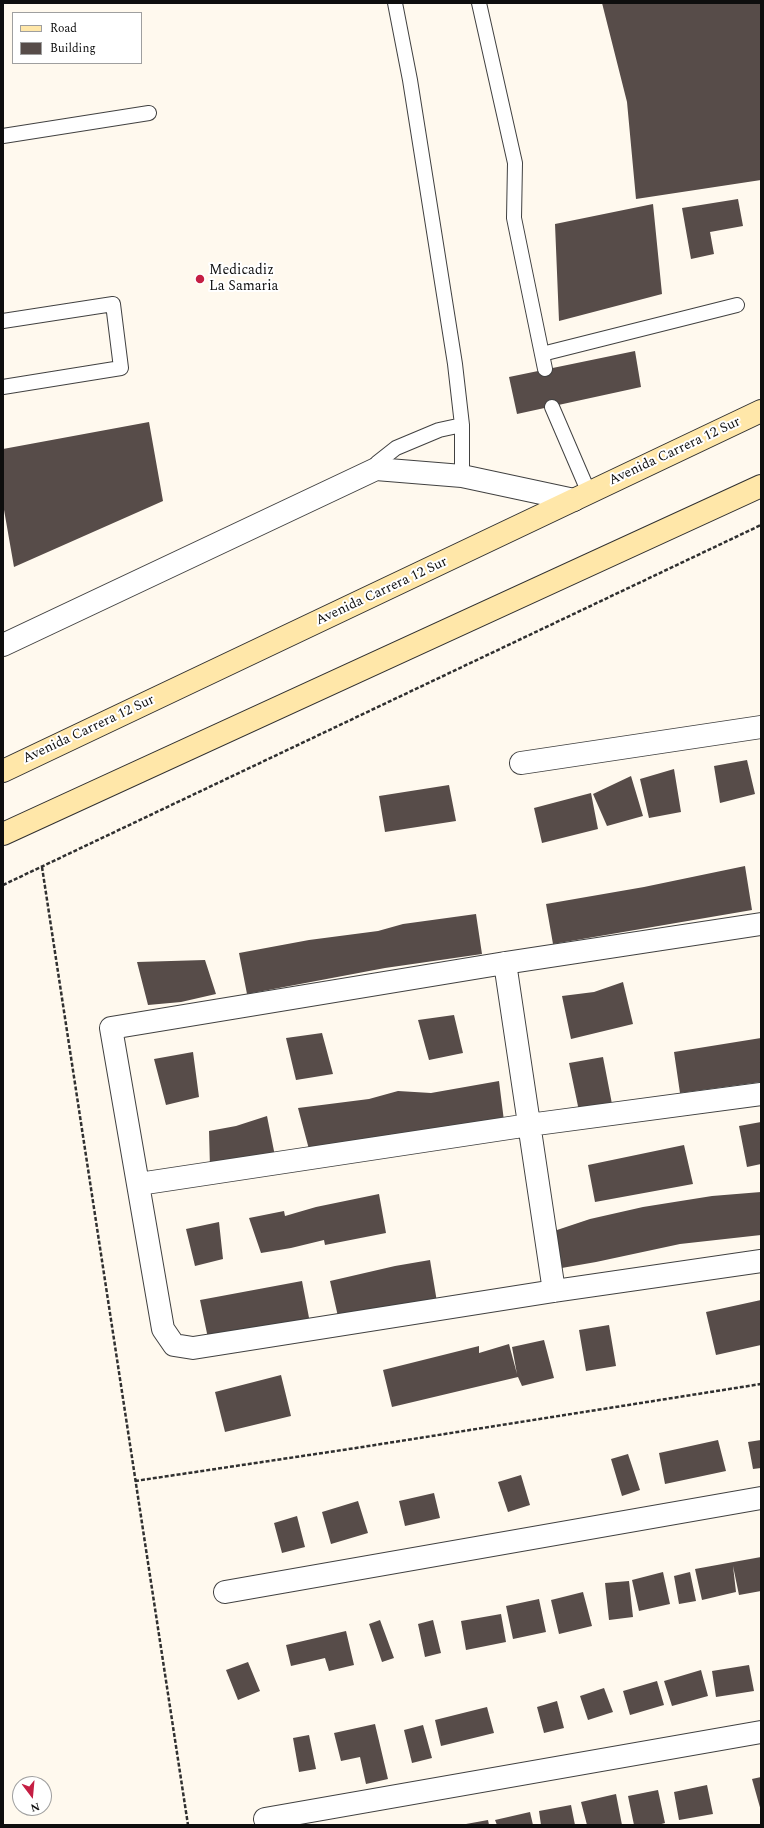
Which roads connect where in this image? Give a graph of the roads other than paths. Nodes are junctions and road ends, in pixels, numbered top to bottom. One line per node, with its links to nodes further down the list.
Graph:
1 (395, 3): 12 (lane)
2 (479, 3): 7 (lane)
3 (149, 113): 4 (lane)
4 (3, 136)
5 (737, 305): 7 (lane)
6 (3, 321): 9 (lane)
7 (542, 354): 8 (lane)
8 (545, 370)
9 (3, 387)
10 (552, 407): 16 (lane)
11 (761, 411): 16 (street, Avenida Carrera 12 Sur)
12 (462, 425): 13 (lane); 14 (lane)
13 (376, 469): 14 (street); 17 (street)
14 (462, 476): 16 (street)
15 (761, 486): 21 (street)
16 (582, 497): 20 (street, Avenida Carrera 12 Sur)
17 (3, 645)
18 (761, 727): 19 (street)
19 (521, 763)
20 (3, 771)
21 (3, 834)
22 (761, 924): 23 (street)
23 (505, 964): 25 (street); 26 (street)
24 (761, 1094): 25 (street)
25 (529, 1125): 26 (street); 28 (street)
26 (138, 1184): 28 (street)
27 (761, 1261): 28 (street)
28 (554, 1291)
29 (761, 1498): 30 (street)
30 (225, 1592)
31 (761, 1732): 32 (street)
32 (265, 1819)

